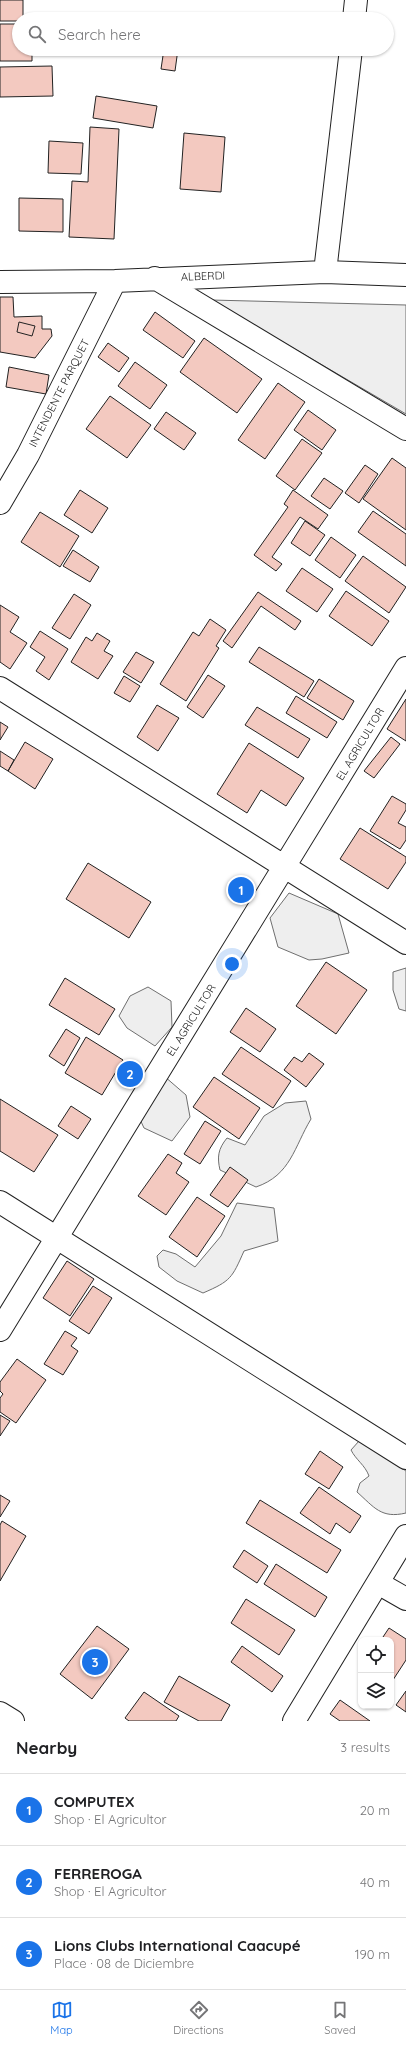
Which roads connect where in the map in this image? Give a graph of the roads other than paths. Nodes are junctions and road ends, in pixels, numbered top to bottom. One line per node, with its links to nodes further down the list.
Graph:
1 (356, 0): 2 (street)
2 (355, 12)
3 (350, 56): 4 (street)
4 (325, 272): 5 (street, ALBERDI); 6 (street, ALBERDI)
5 (406, 275)
6 (155, 278): 7 (street, ALBERDI); 9 (street)
7 (115, 281): 8 (street, ALBERDI); 10 (street, INTENDENTE PARQUET)
8 (0, 282)
9 (406, 429)
10 (0, 503)
11 (406, 668): 13 (street, EL AGRICULTOR)
12 (0, 688): 13 (street)
13 (285, 868): 14 (street); 16 (street, EL AGRICULTOR)
14 (406, 943)
15 (0, 1202): 16 (street)
16 (58, 1237): 17 (street, EL AGRICULTOR); 18 (street)
17 (0, 1330)
18 (406, 1458)
19 (406, 1536): 20 (street)
20 (378, 1583): 21 (street); 24 (street)
21 (406, 1599)
22 (0, 1713): 23 (street)
23 (13, 1721)
24 (294, 1721)

